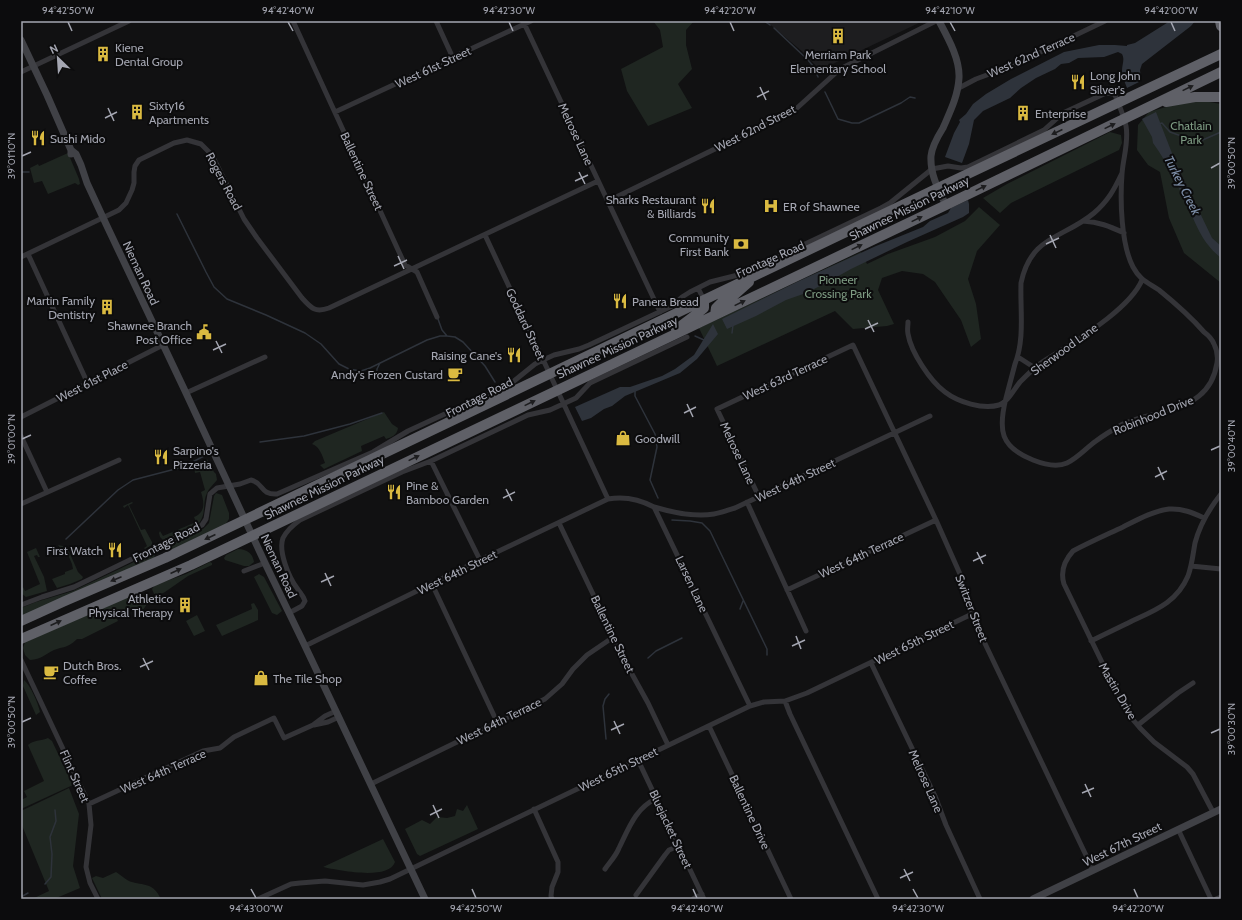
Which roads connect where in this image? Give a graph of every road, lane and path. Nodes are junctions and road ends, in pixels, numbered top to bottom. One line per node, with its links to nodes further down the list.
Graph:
1 (129, 21): 14 (street)
2 (293, 21): 21 (street, Ballentine Street)
3 (436, 21): 13 (street)
4 (531, 21): 9 (street, West 61st Street)
5 (936, 21): 27 (street, West 62nd Street)
6 (939, 21): 17 (main road)
7 (1105, 21): 17 (street, West 62nd Terrace)
8 (1220, 21): 10 (highway)
9 (524, 22): 13 (street, West 61st Street); 25 (street, Melrose Lane)
10 (1221, 26)
11 (21, 40): 14 (main road, Nieman Road)
12 (1220, 54): 19 (highway, Shawnee Mission Parkway)
13 (453, 58): 21 (street, West 61st Street)
14 (33, 66): 15 (street); 29 (main road, Nieman Road)
15 (21, 72)
16 (1221, 72): 20 (highway, Shawnee Mission Parkway, one-way to 16)
17 (957, 89): 23 (main road)
18 (1221, 97): 20 (highway)
19 (1118, 103): 22 (street, Robinhood Drive); 23 (street); 26 (highway, Shawnee Mission Parkway, one-way to 26)
20 (1156, 103): 22 (highway, Shawnee Mission Parkway)
21 (335, 112): 35 (street, Ballentine Street)
22 (1124, 119): 24 (street, Robinhood Drive); 28 (highway, Shawnee Mission Parkway, one-way to 22)
23 (932, 169): 26 (main road); 38 (street, Frontage Road)
24 (1122, 173): 30 (street, Robinhood Drive); 31 (street, Robinhood Drive)
25 (598, 181): 27 (street, Melrose Lane); 32 (street)
26 (938, 188): 28 (main road); 36 (highway, Shawnee Mission Parkway)
27 (608, 201): 40 (street, Melrose Lane)
28 (946, 205): 41 (highway, Shawnee Mission Parkway, one-way to 28)
29 (103, 218): 33 (street); 35 (street, Rogers Road); 47 (main road, Nieman Road)
30 (1083, 221): 31 (street); 50 (street, Robinhood Drive)
31 (1124, 233): 37 (street, Robinhood Drive)
32 (485, 235): 35 (street); 51 (street, Goddard Street)
33 (28, 254): 34 (street); 54 (street)
34 (21, 257)
35 (412, 269): 42 (street, Ballentine Street)
36 (758, 274): 39 (highway, Shawnee Mission Parkway); 41 (highway)
37 (1142, 280): 52 (street, Sherwood Lane); 57 (street, Robinhood Drive)
38 (698, 288): 39 (street); 40 (street, Frontage Road)
39 (704, 300): 46 (highway); 53 (highway, Shawnee Mission Parkway)
40 (660, 312): 51 (street, Frontage Road)
41 (715, 315): 44 (highway, Shawnee Mission Parkway)
42 (437, 317)
43 (908, 322): 57 (street)
44 (699, 323): 45 (highway); 46 (highway, Shawnee Mission Parkway)
45 (687, 337): 58 (street)
46 (667, 338): 55 (highway, Shawnee Mission Parkway)
47 (163, 345): 54 (street, West 61st Place); 56 (main road, Nieman Road)
48 (853, 345): 59 (street, West 63rd Terrace); 62 (street, Switzer Street)
49 (265, 357): 56 (street)
50 (1018, 357): 52 (street); 57 (street, Robinhood Drive)
51 (543, 360): 53 (street, Goddard Street); 66 (street, Frontage Road)
52 (1035, 368): 57 (street, Sherwood Lane)
53 (550, 375): 55 (street, Goddard Street); 75 (highway, Shawnee Mission Parkway)
54 (88, 384): 61 (street, West 61st Place)
55 (557, 390): 58 (street, Goddard Street); 78 (highway, Shawnee Mission Parkway, one-way to 55)
56 (186, 392): 66 (main road, Nieman Road)
57 (1005, 400)
58 (563, 404): 65 (street); 70 (street, Goddard Street)
59 (718, 409): 69 (street, Melrose Lane)
60 (930, 416): 62 (street, West 64th Street)
61 (21, 417)
62 (894, 433): 69 (street, West 64th Street); 76 (street, Switzer Street)
63 (21, 436): 67 (street)
64 (119, 460): 67 (street)
65 (431, 461): 81 (street); 89 (street)
66 (230, 486): 75 (main road, Nieman Road); 79 (street, Frontage Road)
67 (47, 492): 72 (street)
68 (1221, 494): 74 (street)
69 (759, 497): 71 (street, West 64th Street)
70 (608, 500): 73 (street); 77 (street, West 64th Street)
71 (747, 502): 73 (street, West 64th Street); 87 (street, Melrose Lane)
72 (21, 504)
73 (654, 507): 102 (street, Larsen Lane)
74 (1204, 518): 83 (street); 95 (street, Mastin Drive)
75 (245, 520): 78 (main road, Nieman Road); 80 (highway, Shawnee Mission Parkway, one-way to 80)
76 (936, 520): 87 (street, West 64th Terrace); 90 (street, Switzer Street)
77 (560, 523): 81 (street, West 64th Street); 93 (street, Ballentine Street)
78 (252, 535): 82 (main road, Nieman Road); 94 (highway, Shawnee Mission Parkway, one-way to 78)
79 (159, 546): 80 (street); 88 (street, Frontage Road)
80 (165, 558): 91 (highway, Shawnee Mission Parkway, one-way to 91)
81 (480, 560): 86 (street, West 64th Street)
82 (265, 563): 85 (street); 89 (main road, Nieman Road)
83 (1191, 566): 84 (street); 95 (street)
84 (1221, 569)
85 (244, 571)
86 (432, 584): 96 (street, West 64th Street); 104 (street)
87 (787, 590): 92 (street, Melrose Lane)
88 (21, 605)
89 (289, 613): 96 (main road, Nieman Road)
90 (972, 614): 98 (street, West 65th Street); 119 (street, Switzer Street)
91 (21, 621)
92 (806, 631)
93 (612, 638): 104 (street, West 64th Terrace); 107 (street, Ballentine Street)
94 (21, 640)
95 (1091, 641): 106 (street, Mastin Drive)
96 (305, 646): 103 (main road, Nieman Road)
97 (21, 660): 99 (street, Flint Street)
98 (871, 663): 101 (street, West 65th Street); 131 (street, Melrose Lane)
99 (22, 666): 111 (street, Flint Street)
100 (1193, 683): 106 (street)
101 (785, 701): 102 (street, West 65th Street); 130 (street)
102 (750, 706): 105 (street, West 65th Street)
103 (338, 714): 109 (main road, Nieman Road); 111 (street, West 64th Terrace)
104 (497, 722): 109 (street, West 64th Terrace)
105 (709, 726): 107 (street, West 65th Street); 129 (street, Ballentine Drive)
106 (1138, 726): 114 (street, Mastin Drive)
107 (668, 745): 108 (street, West 65th Street)
108 (638, 760): 110 (street, Bluejacket Street); 113 (street, West 65th Street)
109 (371, 784): 117 (main road, Nieman Road)
110 (656, 798): 116 (street, Bluejacket Street); 118 (street)
111 (89, 804): 124 (street, Flint Street)
112 (1221, 808): 114 (main road, West 67th Street)
113 (534, 810): 117 (street, West 65th Street); 127 (street)
114 (1213, 812): 115 (main road, West 67th Street)
115 (1178, 829): 119 (main road, West 67th Street); 133 (street)
116 (679, 846): 120 (street); 122 (street, Bluejacket Street)
117 (411, 869): 121 (street, West 65th Street); 126 (main road, Nieman Road)
118 (605, 869)
119 (1093, 870): 132 (main road, West 67th Street)
120 (636, 895)
121 (270, 896): 125 (street, West 65th Street)
122 (703, 896): 128 (street)
123 (1221, 897): 134 (street)
124 (98, 899)
125 (258, 899)
126 (425, 899)
127 (552, 899)
128 (693, 899)
129 (791, 899)
130 (878, 899)
131 (980, 899)
132 (1032, 899)
133 (1211, 899)
134 (1216, 899)

